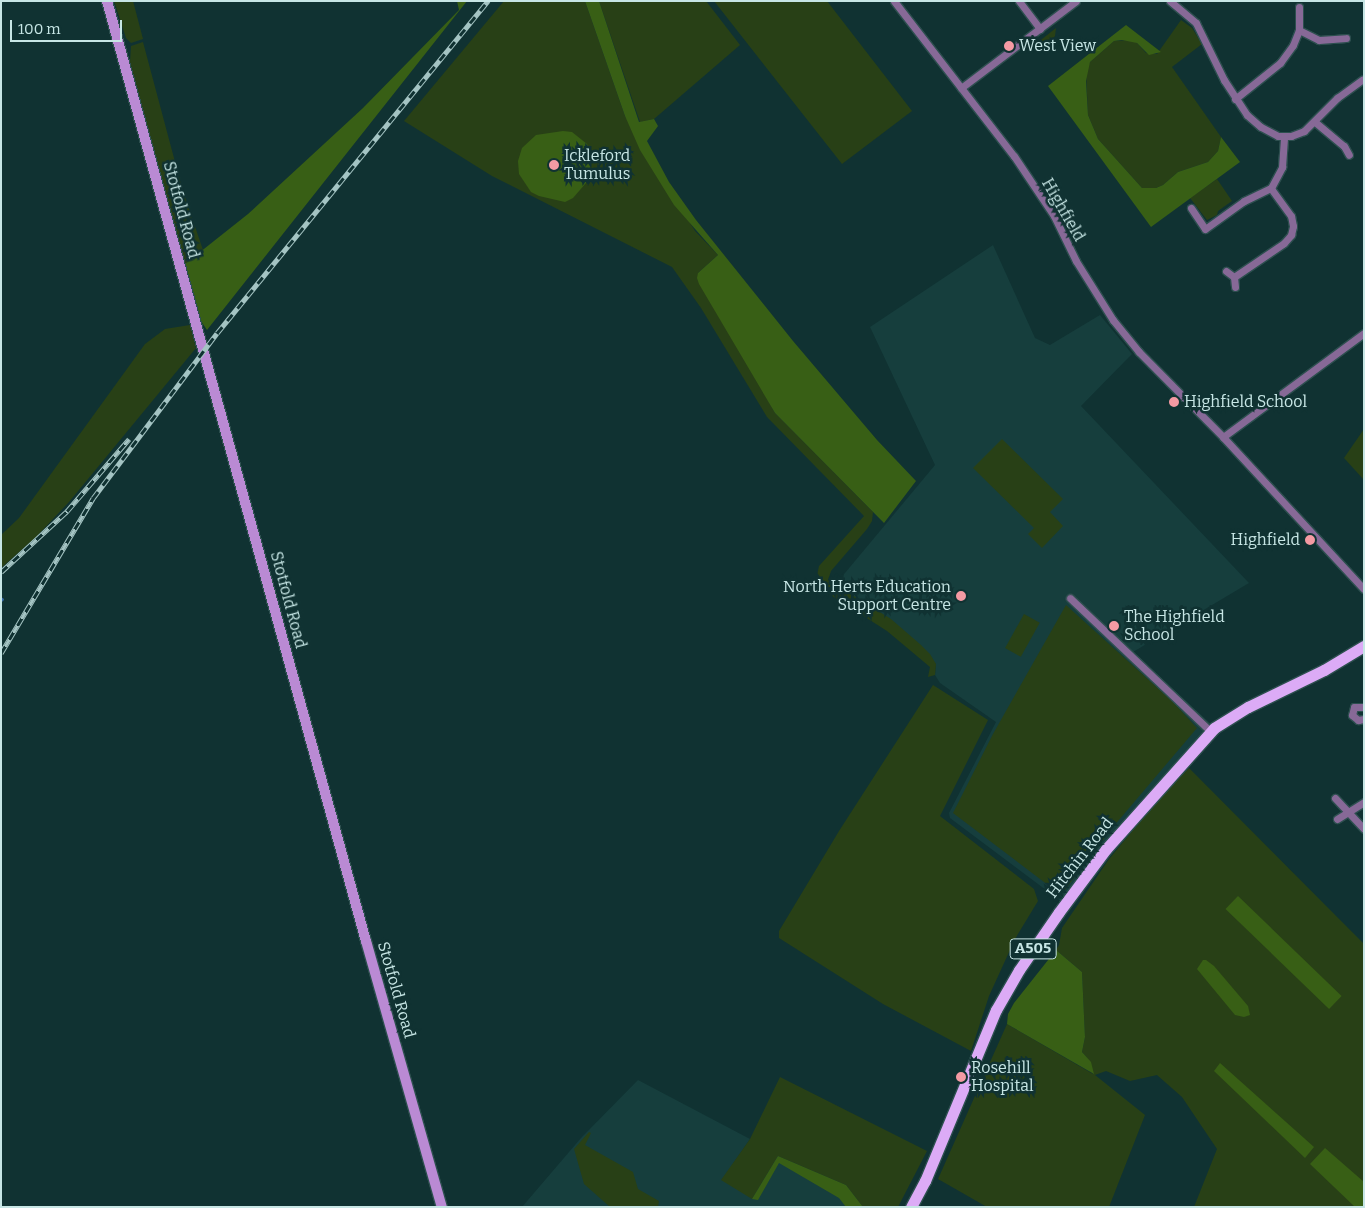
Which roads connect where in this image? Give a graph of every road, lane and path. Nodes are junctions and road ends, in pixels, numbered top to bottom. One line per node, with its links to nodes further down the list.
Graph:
1 (107, 1): 34 (street, Stotfold Road)
2 (894, 1): 11 (street, Highfield)
3 (1019, 1): 7 (street)
4 (1076, 1): 7 (street)
5 (1170, 1): 12 (street)
6 (1299, 7): 8 (street)
7 (1040, 29): 11 (street)
8 (1299, 30): 9 (street); 12 (street)
9 (1346, 38)
10 (1362, 80): 13 (street)
11 (961, 88): 22 (street, Highfield)
12 (1235, 99): 14 (street)
13 (1315, 122): 14 (street); 15 (street)
14 (1284, 136): 16 (street)
15 (1349, 155)
16 (1272, 188): 17 (street); 19 (street)
17 (1191, 208)
18 (1226, 271): 19 (street)
19 (1234, 277): 20 (street)
20 (1235, 287)
21 (1364, 333): 22 (street)
22 (1223, 437): 23 (street, Highfield)
23 (1364, 589)
24 (1070, 598): 28 (street)
25 (1364, 646): 28 (main road, Hitchin Road / A505)
26 (1364, 707): 27 (street)
27 (1364, 719)
28 (1210, 731): 35 (main road, Hitchin Road / A505)
29 (1335, 798): 31 (street)
30 (1364, 802): 31 (street)
31 (1348, 811): 32 (street); 33 (street)
32 (1337, 819)
33 (1364, 829)
34 (442, 1207)
35 (910, 1207)

